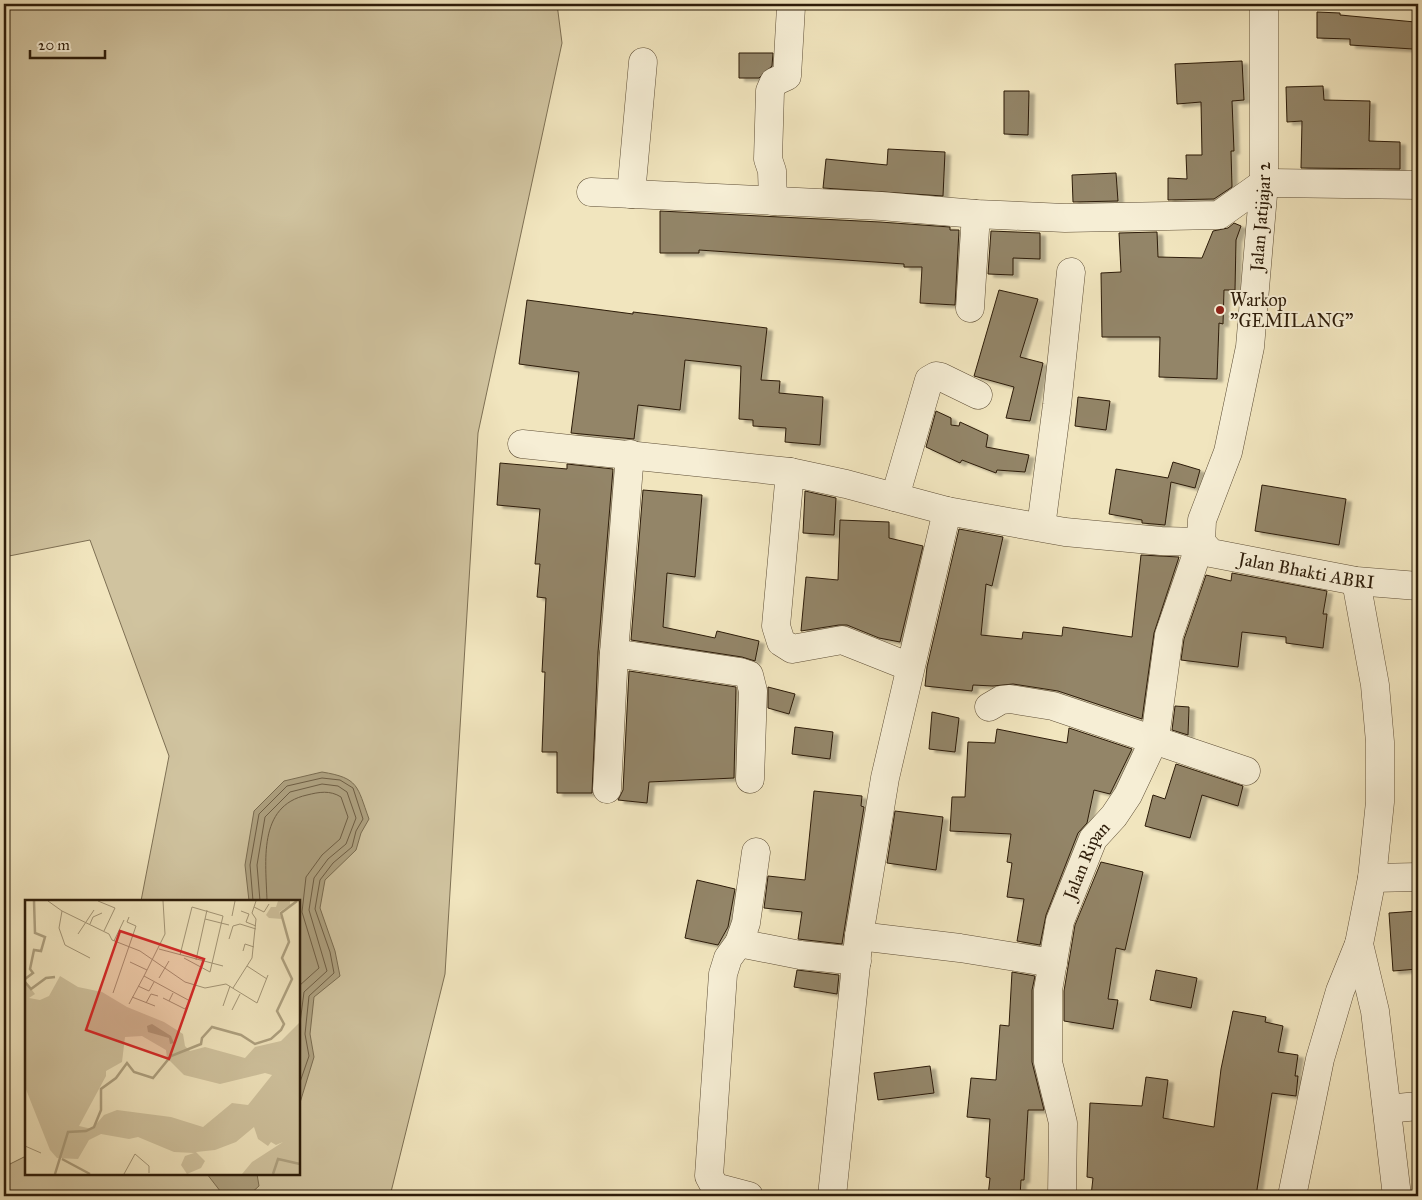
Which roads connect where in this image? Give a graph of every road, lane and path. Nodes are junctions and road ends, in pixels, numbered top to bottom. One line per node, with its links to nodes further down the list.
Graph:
1 (1264, 4): 4 (street, Jalan Jatijajar 2)
2 (791, 8): 8 (street)
3 (643, 62): 7 (street)
4 (1264, 183): 5 (street); 9 (street); 19 (street, Jalan Jatijajar 2)
5 (1418, 185)
6 (591, 192): 7 (street)
7 (630, 194): 8 (street)
8 (773, 201): 9 (street)
9 (976, 214): 11 (street)
10 (1071, 272): 18 (street)
11 (970, 308)
12 (978, 395): 16 (street)
13 (522, 444): 14 (street)
14 (630, 454): 15 (street); 22 (street)
15 (790, 472): 16 (street); 23 (street)
16 (894, 497): 17 (street)
17 (947, 511): 18 (street); 23 (street)
18 (1041, 527): 19 (street)
19 (1201, 542): 20 (street, Jalan Bhakti ABRI); 25 (street, Jalan Ripan)
20 (1356, 581): 21 (street, Jalan Bhakti ABRI); 31 (street)
21 (1418, 586)
22 (614, 653): 27 (street); 28 (street)
23 (910, 666): 34 (street)
24 (989, 708): 25 (street)
25 (1155, 738): 26 (street); 35 (street, Jalan Ripan)
26 (1246, 770)
27 (750, 779)
28 (607, 789)
29 (756, 852): 32 (street)
30 (1418, 877): 31 (street)
31 (1372, 878): 33 (street)
32 (739, 943): 34 (street); 38 (street)
33 (1359, 944): 37 (street); 41 (street)
34 (858, 948): 35 (street); 39 (street)
35 (1053, 963): 40 (street, Jalan Ripan)
36 (1418, 1106): 37 (street)
37 (1387, 1109): 42 (street)
38 (749, 1196)
39 (832, 1196)
40 (1062, 1196)
41 (1292, 1196)
42 (1397, 1196)

